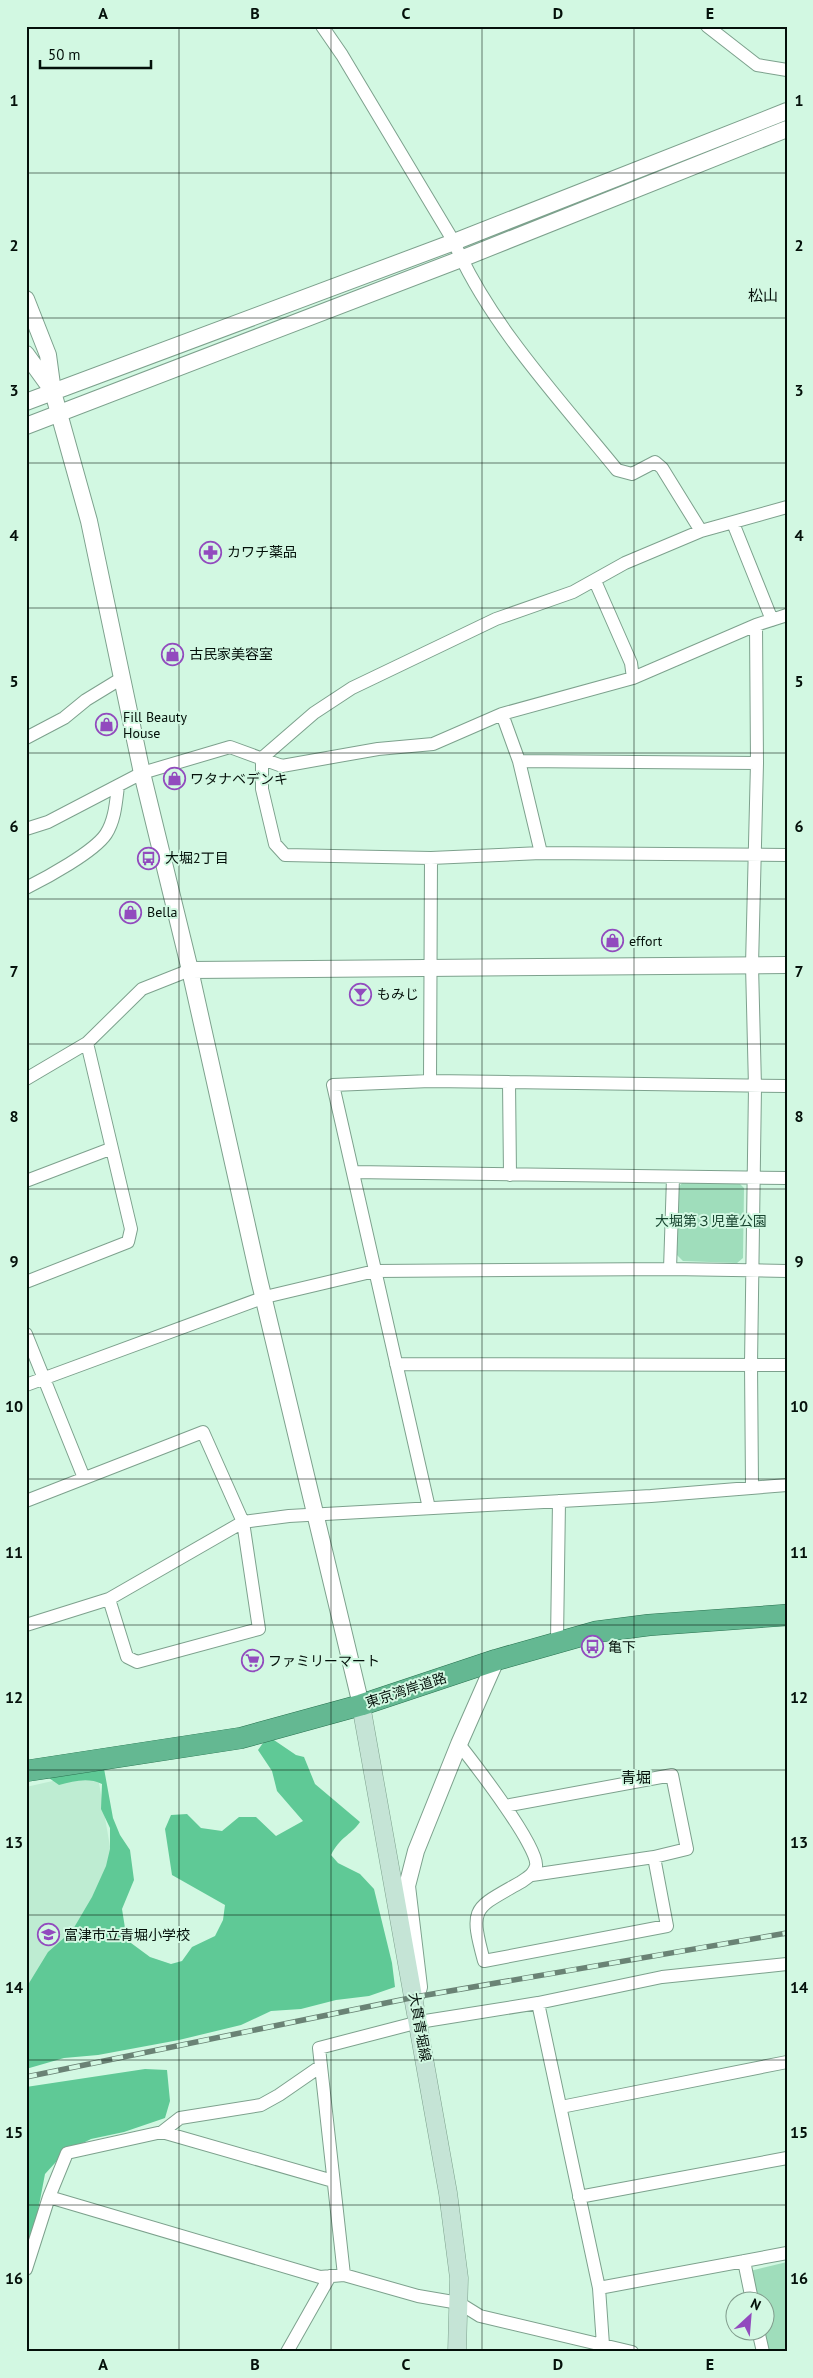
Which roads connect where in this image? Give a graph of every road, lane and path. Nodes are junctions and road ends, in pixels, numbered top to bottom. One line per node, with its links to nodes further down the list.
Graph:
1 (322, 26): 6 (street)
2 (707, 26): 3 (street)
3 (787, 70)
4 (787, 111): 6 (street)
5 (787, 129): 7 (street)
6 (454, 242): 7 (street); 10 (street)
7 (461, 259): 12 (street); 16 (street)
8 (26, 299): 10 (street)
9 (26, 354): 10 (street)
10 (53, 392): 11 (street); 12 (street)
11 (26, 402)
12 (60, 413): 13 (street); 21 (street)
13 (26, 426)
14 (787, 507): 15 (street)
15 (733, 523): 16 (street); 19 (street)
16 (701, 531): 17 (street)
17 (595, 581): 22 (street); 25 (street)
18 (787, 615): 19 (street)
19 (772, 620): 20 (street)
20 (756, 625): 22 (street); 27 (street)
21 (122, 678): 24 (street); 28 (street)
22 (633, 678): 23 (street)
23 (502, 714): 25 (street); 26 (street)
24 (26, 738)
25 (262, 758): 28 (street); 34 (street)
26 (519, 761): 27 (street); 31 (street)
27 (757, 763): 32 (street)
28 (142, 773): 29 (street); 38 (street)
29 (118, 786): 30 (street); 35 (street)
30 (26, 829)
31 (541, 852): 32 (street); 34 (street)
32 (754, 855): 33 (street); 36 (street)
33 (787, 855)
34 (431, 858): 39 (street)
35 (26, 888)
36 (752, 965): 37 (street); 39 (street); 45 (street)
37 (787, 965)
38 (190, 970): 39 (street); 40 (street); 58 (street)
39 (430, 970): 42 (street)
40 (87, 1043): 41 (street); 46 (street)
41 (26, 1079)
42 (430, 1081): 43 (street); 47 (street)
43 (509, 1082): 45 (street); 48 (street)
44 (787, 1086): 45 (street)
45 (756, 1087): 50 (street)
46 (110, 1149): 52 (street); 57 (street)
47 (353, 1172): 48 (street); 54 (street)
48 (510, 1175): 49 (street)
49 (673, 1178): 50 (street); 53 (street)
50 (754, 1178): 51 (street); 55 (street)
51 (787, 1178)
52 (26, 1181)
53 (670, 1269): 54 (street); 55 (street)
54 (375, 1271): 58 (street); 60 (street)
55 (754, 1271): 56 (street); 61 (street)
56 (787, 1271)
57 (26, 1282)
58 (265, 1298): 63 (street); 71 (street)
59 (26, 1334): 63 (street)
60 (396, 1364): 61 (street); 70 (street)
61 (751, 1364): 62 (street); 67 (street)
62 (787, 1366)
63 (44, 1378): 64 (street); 65 (street)
64 (26, 1385)
65 (84, 1478): 68 (street); 72 (street)
66 (787, 1485): 67 (street)
67 (752, 1486): 69 (street)
68 (26, 1501)
69 (559, 1502): 70 (street); 76 (street)
70 (430, 1508): 71 (street)
71 (316, 1514): 72 (street); 78 (street)
72 (243, 1522): 73 (street); 73 (street)
73 (109, 1599): 75 (street)
74 (787, 1615): 76 (highway, 東京湾岸道路)
75 (26, 1625)
76 (557, 1641): 77 (highway, 東京湾岸道路)
77 (496, 1660): 78 (highway, 東京湾岸道路); 79 (street)
78 (361, 1705): 80 (highway, 東京湾岸道路); 85 (main road, 大貫青堀線)
79 (459, 1744): 81 (street); 85 (street)
80 (26, 1772)
81 (505, 1806): 82 (street); 83 (street)
82 (654, 1857): 83 (street); 83 (street)
83 (532, 1875)
84 (787, 1964): 86 (street)
85 (415, 1998): 87 (main road, 大貫青堀線)
86 (538, 2003): 87 (street); 90 (street)
87 (419, 2022): 89 (street); 103 (main road, 大貫青堀線)
88 (787, 2062): 90 (street)
89 (321, 2066): 91 (street); 93 (street)
90 (561, 2106): 95 (street)
91 (162, 2132): 93 (street); 94 (street)
92 (787, 2158): 95 (street)
93 (333, 2181): 99 (street)
94 (49, 2197): 98 (street); 100 (street)
95 (579, 2197): 101 (street)
96 (787, 2252): 97 (street)
97 (744, 2261): 101 (street); 102 (street)
98 (26, 2269)
99 (344, 2275): 100 (street); 103 (street)
100 (330, 2276): 105 (street)
101 (599, 2288): 104 (street)
102 (750, 2290)
103 (459, 2303): 104 (street); 106 (main road, 大貫青堀線)
104 (603, 2345): 107 (street)
105 (287, 2352)
106 (457, 2352)
107 (632, 2352)

